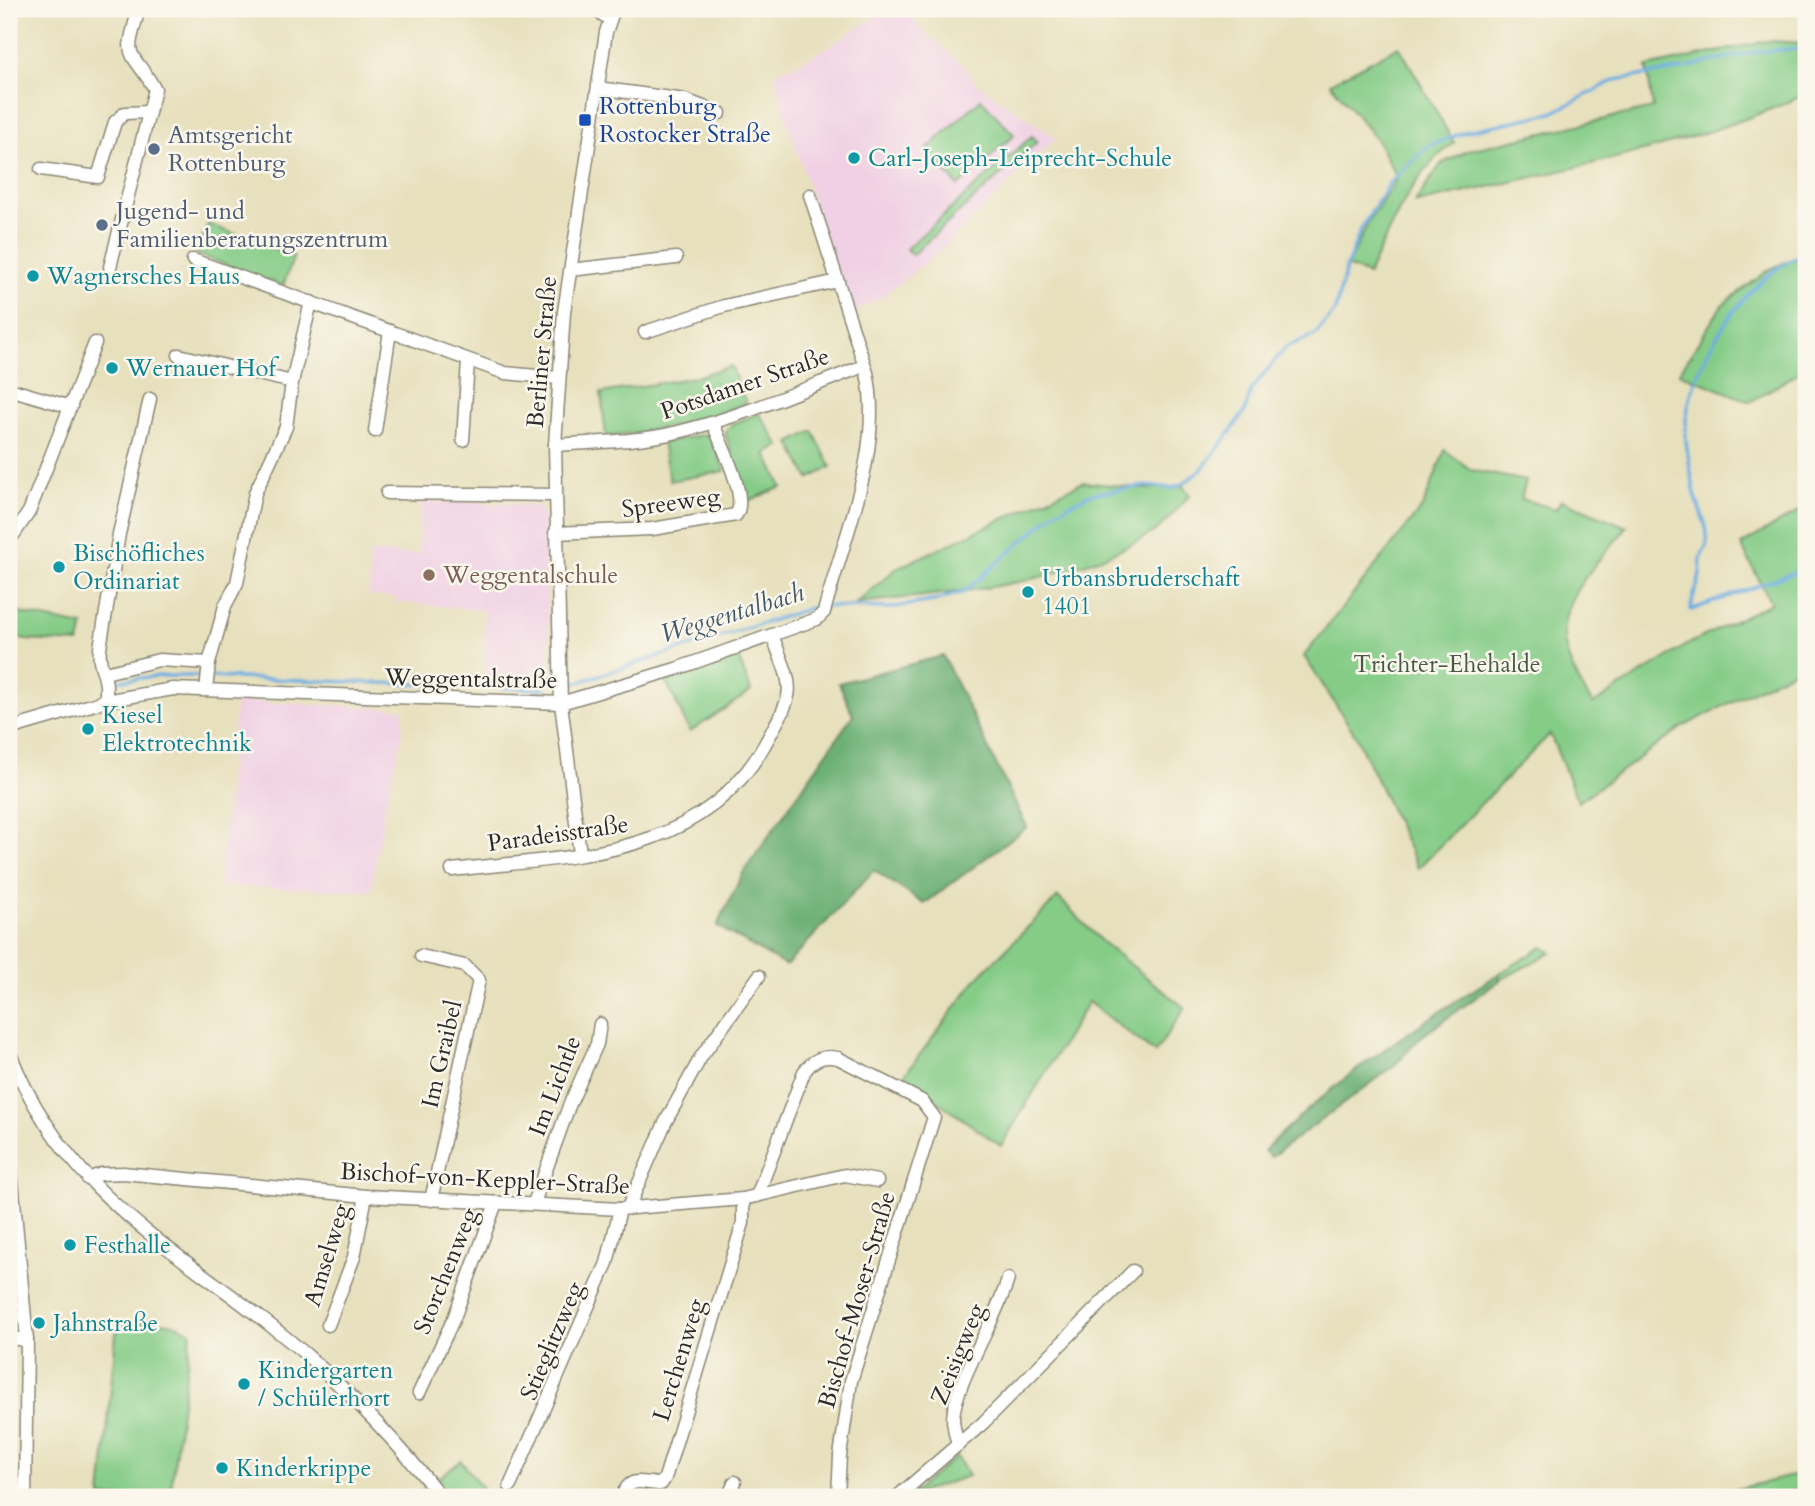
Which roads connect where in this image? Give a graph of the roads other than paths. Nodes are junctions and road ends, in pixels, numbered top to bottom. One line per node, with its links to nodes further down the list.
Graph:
1 (139, 9): 5 (street)
2 (593, 9): 3 (street)
3 (612, 14): 4 (street, Berliner Straße)
4 (598, 88): 6 (street); 12 (street, Berliner Straße)
5 (149, 112): 7 (street); 11 (street)
6 (720, 113)
7 (41, 169)
8 (810, 195): 13 (street, Weggentalstraße)
9 (676, 258): 12 (street)
10 (193, 260): 14 (street)
11 (110, 267)
12 (570, 271): 21 (street, Berliner Straße)
13 (838, 281): 16 (street); 20 (street, Weggentalstraße)
14 (311, 302): 15 (street); 22 (street)
15 (390, 331): 19 (street); 27 (street)
16 (645, 332)
17 (95, 343): 25 (street)
18 (179, 355): 22 (street)
19 (468, 361): 21 (street); 28 (street)
20 (864, 366): 26 (street, Potsdamer Straße); 34 (street, Weggentalstraße)
21 (558, 379): 29 (street, Berliner Straße)
22 (292, 382): 36 (street)
23 (9, 389): 25 (street)
24 (150, 399): 35 (street)
25 (71, 407): 33 (street)
26 (713, 423): 29 (street, Potsdamer Straße); 32 (street, Spreeweg)
27 (375, 431)
28 (463, 440)
29 (555, 445): 31 (street, Berliner Straße)
30 (387, 493): 31 (street)
31 (555, 495): 32 (street, Berliner Straße)
32 (555, 533): 38 (street, Berliner Straße)
33 (9, 541)
34 (772, 635): 38 (street, Weggentalstraße); 40 (street, Paradeisstraße)
35 (105, 673): 36 (street, Weggentalstraße); 37 (street)
36 (207, 676): 37 (street, Weggentalstraße); 38 (street, Weggentalstraße)
37 (104, 701): 39 (street, Weggentalstraße)
38 (561, 703): 40 (street, Berliner Straße)
39 (9, 729)
40 (580, 854): 41 (street, Paradeisstraße)
41 (452, 870)
42 (421, 956): 54 (street, Im Graibel)
43 (759, 976): 57 (street, Stieglitzweg)
44 (600, 1024): 56 (street, Im Lichtle)
45 (9, 1051): 46 (street)
46 (17, 1073): 47 (street); 49 (street)
47 (9, 1084)
48 (9, 1148): 62 (street)
49 (88, 1179): 51 (street, Bischof-von-Keppler-Straße); 69 (street)
50 (877, 1181): 52 (street, Bischof-von-Keppler-Straße)
51 (366, 1196): 54 (street, Bischof-von-Keppler-Straße); 60 (street, Amselweg)
52 (757, 1196): 53 (street, Bischof-von-Keppler-Straße); 72 (street, Bischof-Moser-Straße)
53 (743, 1199): 57 (street, Bischof-von-Keppler-Straße); 70 (street, Lerchenweg)
54 (431, 1200): 55 (street, Bischof-von-Keppler-Straße)
55 (496, 1203): 56 (street, Bischof-von-Keppler-Straße); 63 (street, Storchenweg)
56 (534, 1203): 57 (street, Bischof-von-Keppler-Straße)
57 (624, 1208): 66 (street, Stieglitzweg)
58 (1133, 1271): 64 (street)
59 (1008, 1279): 64 (street, Zeisigweg)
60 (328, 1325)
61 (9, 1338): 62 (street)
62 (27, 1340): 68 (street)
63 (419, 1393)
64 (958, 1445): 73 (street)
65 (735, 1482): 71 (street)
66 (510, 1486)
67 (1806, 1493): 74 (main road)
68 (24, 1497)
69 (441, 1497)
70 (622, 1497)
71 (728, 1497)
72 (838, 1497)
73 (897, 1497)
74 (1786, 1497)

